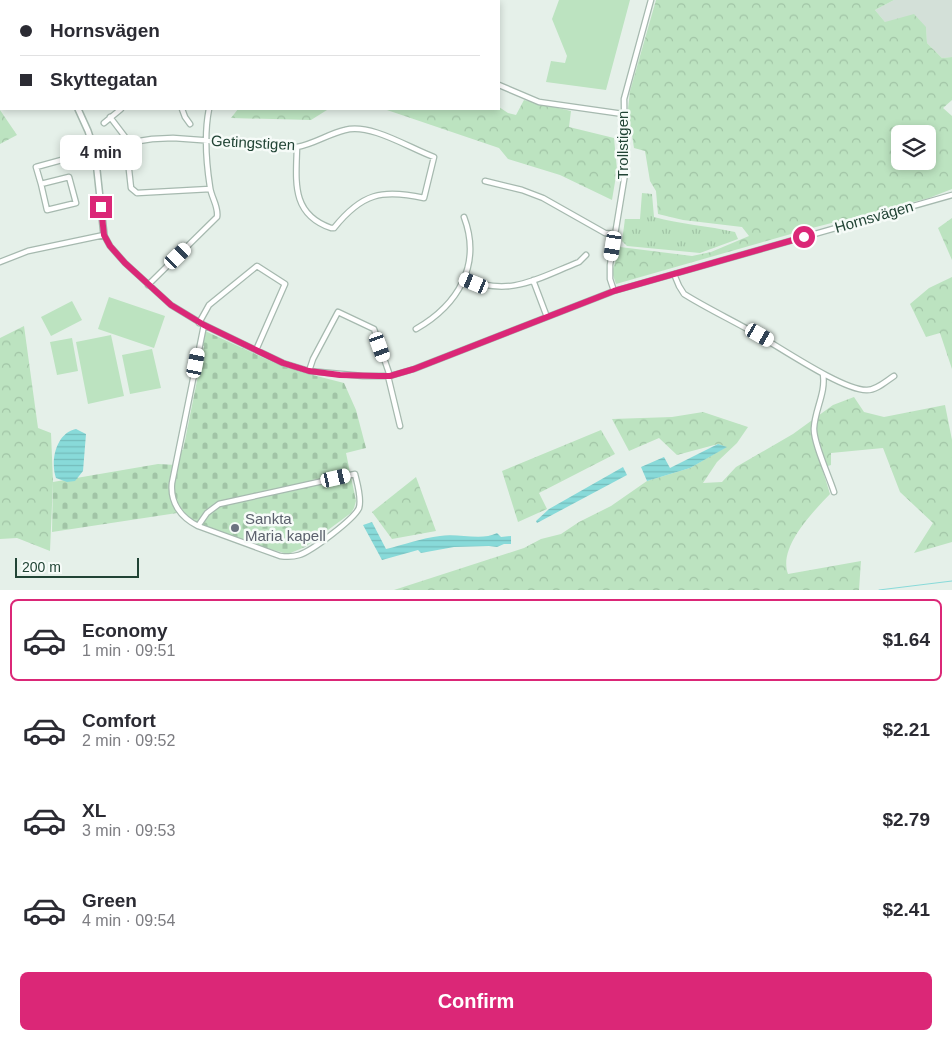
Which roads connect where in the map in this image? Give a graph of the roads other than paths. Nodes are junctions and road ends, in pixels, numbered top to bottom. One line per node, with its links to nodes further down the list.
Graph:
1 (651, 0): 7 (street, Trollstigen)
2 (500, 85): 7 (street)
3 (78, 110): 14 (street)
4 (120, 110): 8 (street)
5 (182, 110): 10 (street)
6 (209, 110): 11 (street)
7 (623, 114): 20 (street, Trollstigen)
8 (110, 117): 9 (street); 12 (street)
9 (104, 123)
10 (190, 124)
11 (206, 141): 12 (street, Getingstigen); 13 (street, Getingstigen); 17 (street)
12 (128, 143): 14 (street, Getingstigen); 17 (street)
13 (297, 147): 13 (street, Getingstigen)
14 (95, 152): 16 (street, Getingstigen); 21 (street)
15 (485, 181): 20 (street)
16 (40, 184): 16 (street)
17 (210, 189): 27 (street)
18 (952, 195): 24 (street, Hornsvägen)
19 (464, 217): 25 (street)
20 (615, 234): 28 (street, Trollstigen)
21 (104, 235): 23 (street); 27 (street, Hornsvägen)
22 (586, 255): 26 (street)
23 (0, 262)
24 (674, 274): 28 (street, Hornsvägen); 34 (street)
25 (464, 279): 26 (street); 31 (street)
26 (533, 280): 29 (street)
27 (148, 285): 30 (street, Hornsvägen)
28 (614, 291): 29 (street, Hornsvägen)
29 (547, 317): 35 (street, Hornsvägen)
30 (201, 324): 32 (street, Hornsvägen); 32 (street); 39 (street)
31 (416, 329)
32 (256, 350): 33 (street, Hornsvägen)
33 (309, 371): 35 (street, Hornsvägen); 35 (street)
34 (824, 374): 36 (street); 38 (street)
35 (389, 376): 37 (street)
36 (894, 376)
37 (400, 426)
38 (834, 492)
39 (198, 526): 39 (street)

